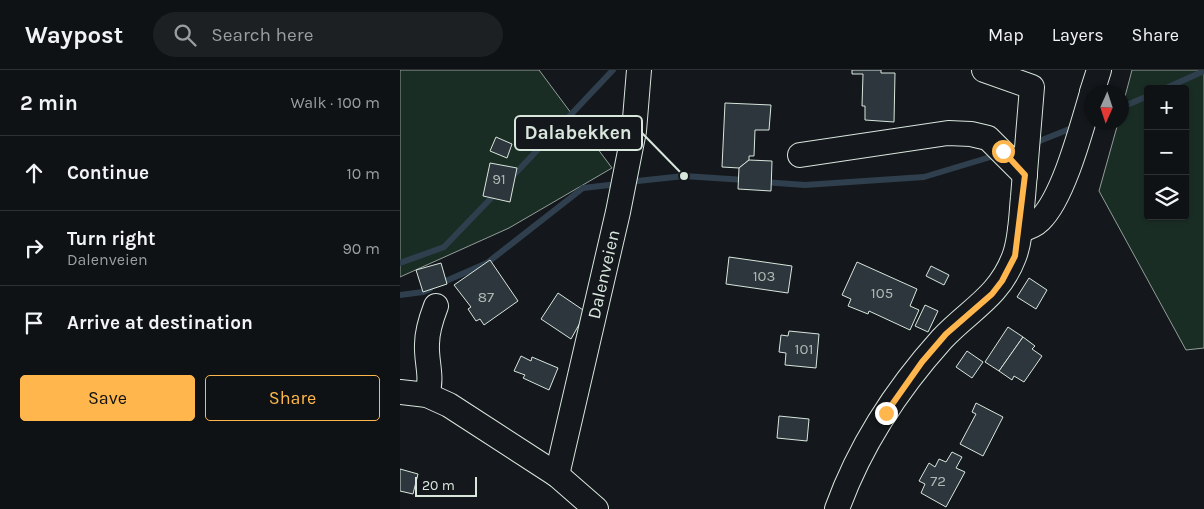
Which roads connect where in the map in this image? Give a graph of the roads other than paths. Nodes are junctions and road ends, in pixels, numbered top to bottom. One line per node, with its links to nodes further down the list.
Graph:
1 (639, 70): 12 (street, Dalenveien)
2 (984, 70): 7 (street)
3 (1099, 70): 4 (street)
4 (1094, 85)
5 (1084, 119): 8 (street)
6 (800, 155): 7 (street)
7 (1025, 175): 8 (street)
8 (1020, 230): 14 (street)
9 (436, 306): 11 (street)
10 (400, 392): 11 (street)
11 (427, 395): 12 (street)
12 (557, 475): 13 (street)
13 (596, 509)
14 (837, 509)

